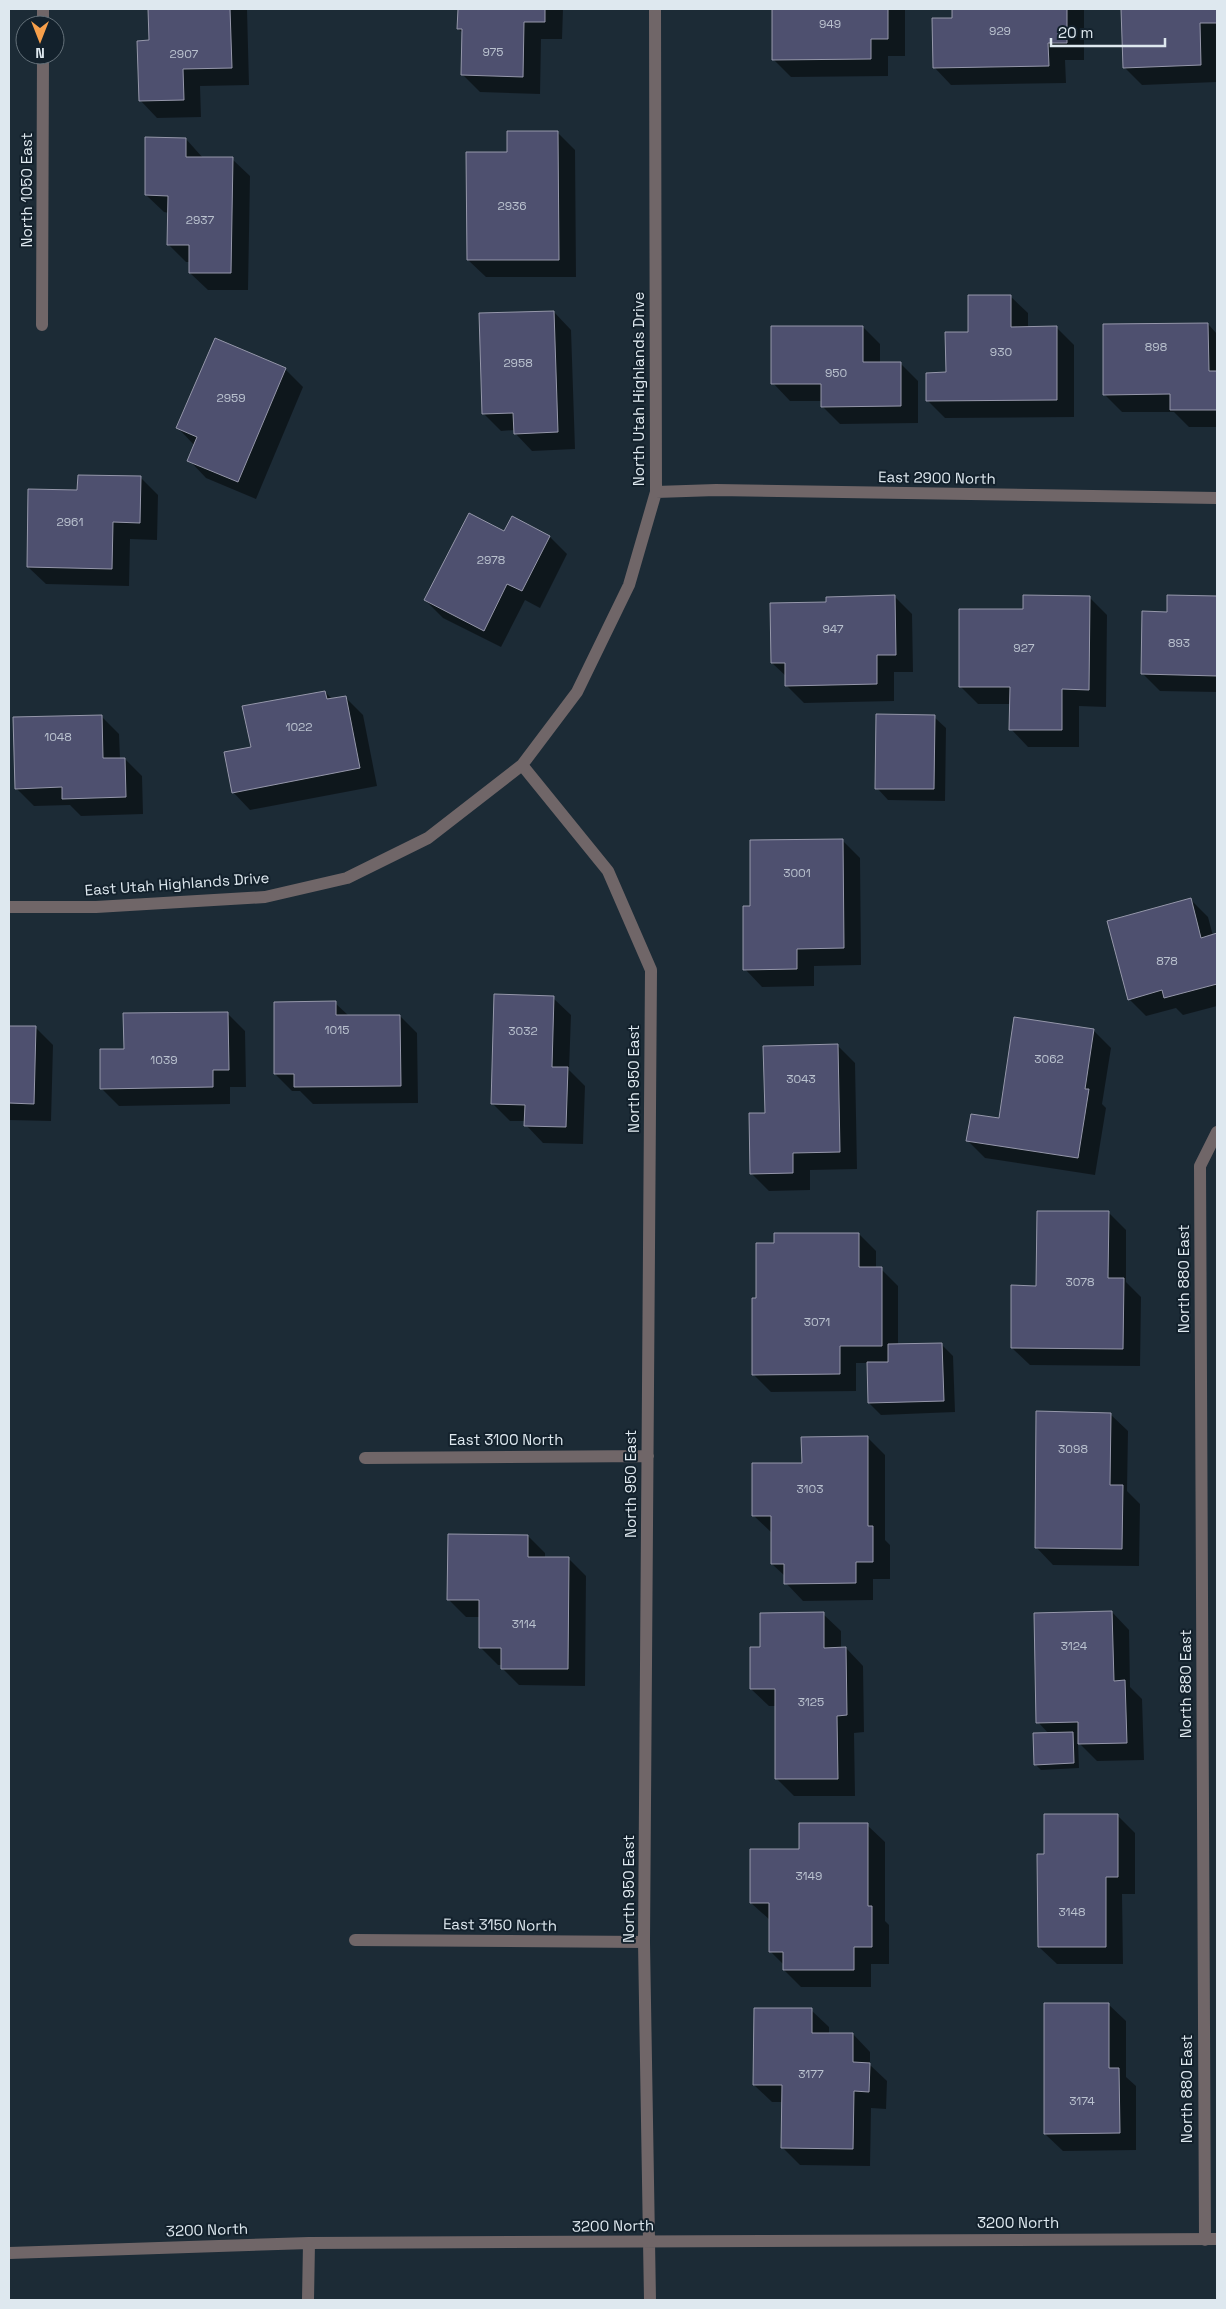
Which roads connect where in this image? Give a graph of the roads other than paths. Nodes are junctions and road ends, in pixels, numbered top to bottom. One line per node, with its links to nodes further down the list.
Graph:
1 (655, 9): 4 (street, North Utah Highlands Drive)
2 (43, 65): 3 (street, North 1050 East)
3 (42, 325)
4 (656, 492): 5 (street, East 2900 North); 6 (street, North Utah Highlands Drive)
5 (1217, 498)
6 (522, 765): 7 (street, East Utah Highlands Drive); 9 (street, North 950 East)
7 (9, 907)
8 (1217, 1132): 13 (street, North 880 East)
9 (648, 1456): 10 (street, East 3100 North); 12 (street, North 950 East)
10 (365, 1458)
11 (355, 1940): 12 (street, East 3150 North)
12 (644, 1942): 14 (street, North 950 East)
13 (1211, 2240): 14 (street, 3200 North)
14 (649, 2242): 15 (street, 3200 North); 18 (street, North 950 East)
15 (309, 2243): 16 (street, 3200 North); 17 (street)
16 (9, 2253)
17 (308, 2300)
18 (650, 2300)

